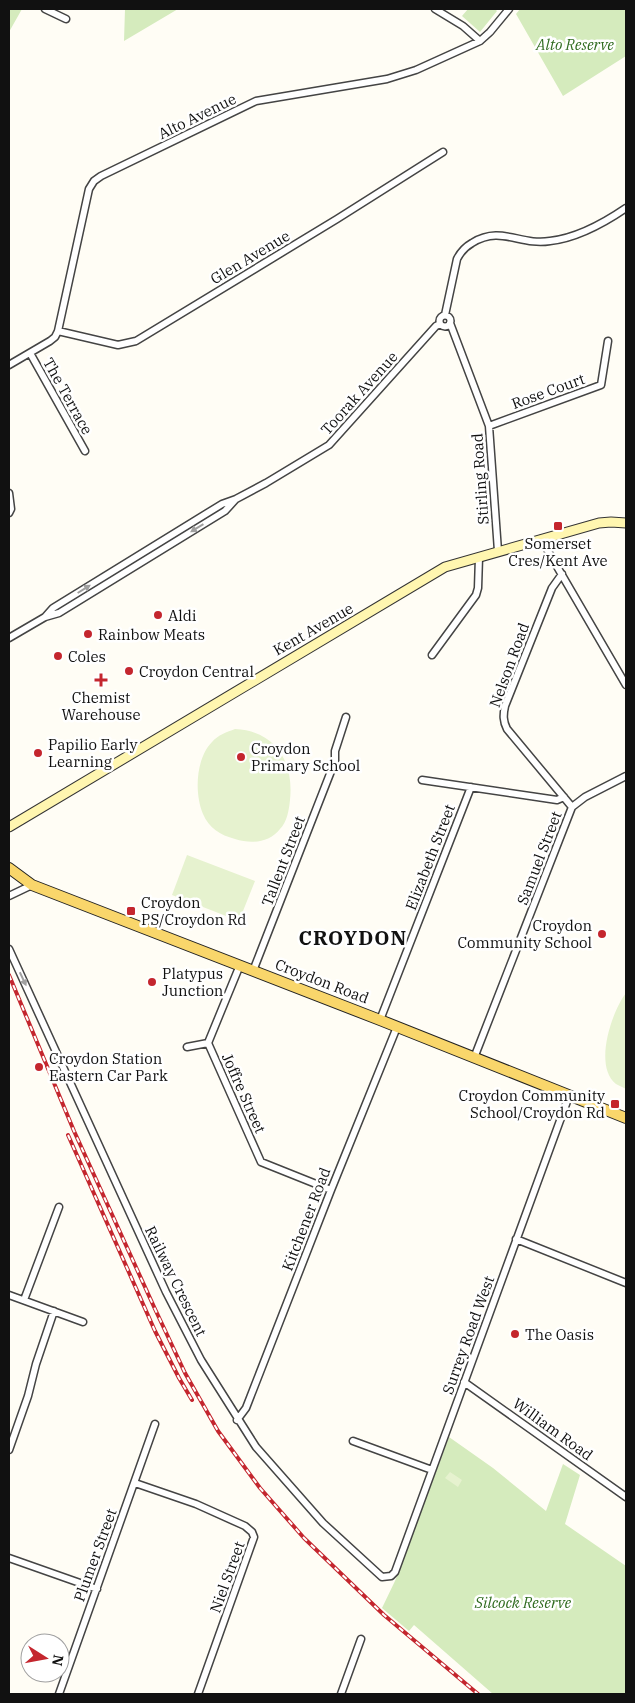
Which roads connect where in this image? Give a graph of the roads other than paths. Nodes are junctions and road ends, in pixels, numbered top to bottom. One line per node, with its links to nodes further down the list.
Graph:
1 (45, 9): 4 (street)
2 (435, 9): 5 (street)
3 (509, 9): 5 (street, Alto Avenue)
4 (66, 19)
5 (480, 42): 11 (street, Alto Avenue)
6 (443, 152): 11 (street, Glen Avenue)
7 (626, 208): 8 (street)
8 (445, 315): 9 (street); 10 (street)
9 (450, 323): 10 (street); 15 (street, Stirling Road)
10 (440, 324): 24 (street, Toorak Avenue)
11 (58, 331): 13 (street)
12 (608, 341): 15 (street, Rose Court)
13 (30, 353): 14 (street); 16 (street, The Terrace)
14 (9, 366)
15 (489, 426): 21 (street, Stirling Road)
16 (85, 451)
17 (9, 493): 18 (street)
18 (9, 513)
19 (626, 523): 20 (main road, Kent Avenue)
20 (541, 539): 21 (main road, Kent Avenue); 23 (street)
21 (498, 551): 22 (main road, Kent Avenue)
22 (479, 557): 25 (street); 33 (main road, Kent Avenue)
23 (562, 574): 26 (street); 31 (street, Nelson Road)
24 (9, 638)
25 (432, 655)
26 (626, 685)
27 (346, 717): 40 (street, Tallent Street)
28 (626, 776): 32 (street)
29 (422, 780): 30 (street)
30 (471, 787): 31 (street); 41 (street, Elizabeth Street)
31 (564, 797): 32 (street, Nelson Road)
32 (572, 806): 45 (street, Samuel Street)
33 (9, 827)
34 (9, 868): 36 (main road, Croydon Road)
35 (9, 879): 36 (main road)
36 (32, 885): 37 (street); 39 (main road, Croydon Road)
37 (9, 896)
38 (9, 949): 57 (street, Railway Crescent, one-way to 57)
39 (240, 965): 40 (main road, Croydon Road); 43 (street, Joffre Street)
40 (254, 971): 41 (main road, Croydon Road)
41 (380, 1020): 42 (main road, Croydon Road)
42 (397, 1027): 45 (main road, Croydon Road); 48 (street, Kitchener Road)
43 (208, 1043): 44 (street); 48 (street, Joffre Street)
44 (188, 1047)
45 (474, 1058): 46 (main road, Croydon Road)
46 (569, 1096): 47 (main road, Croydon Road); 50 (street, Surrey Road West)
47 (626, 1118)
48 (331, 1190): 57 (street, Kitchener Road)
49 (59, 1207): 53 (street)
50 (516, 1240): 51 (street); 56 (street, Surrey Road West)
51 (626, 1283)
52 (9, 1295): 53 (street)
53 (24, 1300): 54 (street)
54 (54, 1311): 55 (street); 60 (street)
55 (83, 1322)
56 (464, 1382): 61 (street, Surrey Road West); 63 (street, William Road)
57 (238, 1420): 65 (street, Railway Crescent)
58 (155, 1424): 62 (street, Plumer Street)
59 (353, 1441): 61 (street)
60 (9, 1450)
61 (432, 1470): 65 (street, Surrey Road West)
62 (134, 1483): 66 (street, Plumer Street); 69 (street, Niel Street)
63 (626, 1497)
64 (9, 1558): 66 (street)
65 (386, 1578)
66 (97, 1589): 68 (street, Plumer Street)
67 (361, 1639): 70 (street)
68 (58, 1694)
69 (198, 1694)
70 (341, 1694)

